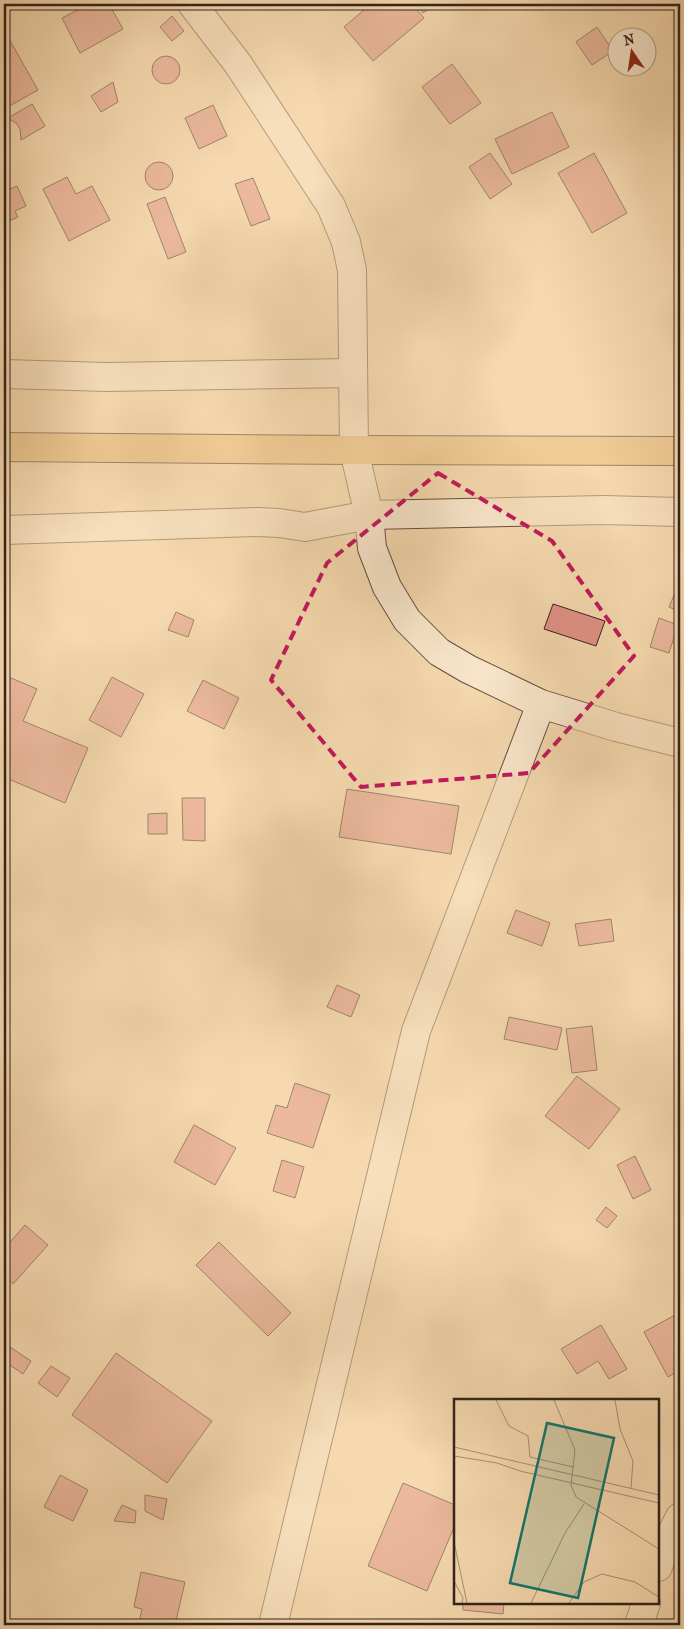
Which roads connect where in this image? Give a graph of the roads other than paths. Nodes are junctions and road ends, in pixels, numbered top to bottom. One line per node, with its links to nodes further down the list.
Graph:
1 (192, 4): 2 (street)
2 (353, 373): 3 (street); 5 (street)
3 (4, 374)
4 (4, 447): 5 (main road)
5 (354, 450): 6 (main road); 8 (street)
6 (680, 451)
7 (680, 512): 8 (street)
8 (369, 515): 9 (street); 10 (street)
9 (4, 530)
10 (541, 704): 11 (street); 15 (street)
11 (680, 743)
12 (680, 1517): 13 (street)
13 (659, 1564)
14 (646, 1604): 16 (street)
15 (273, 1625)
16 (639, 1625)

